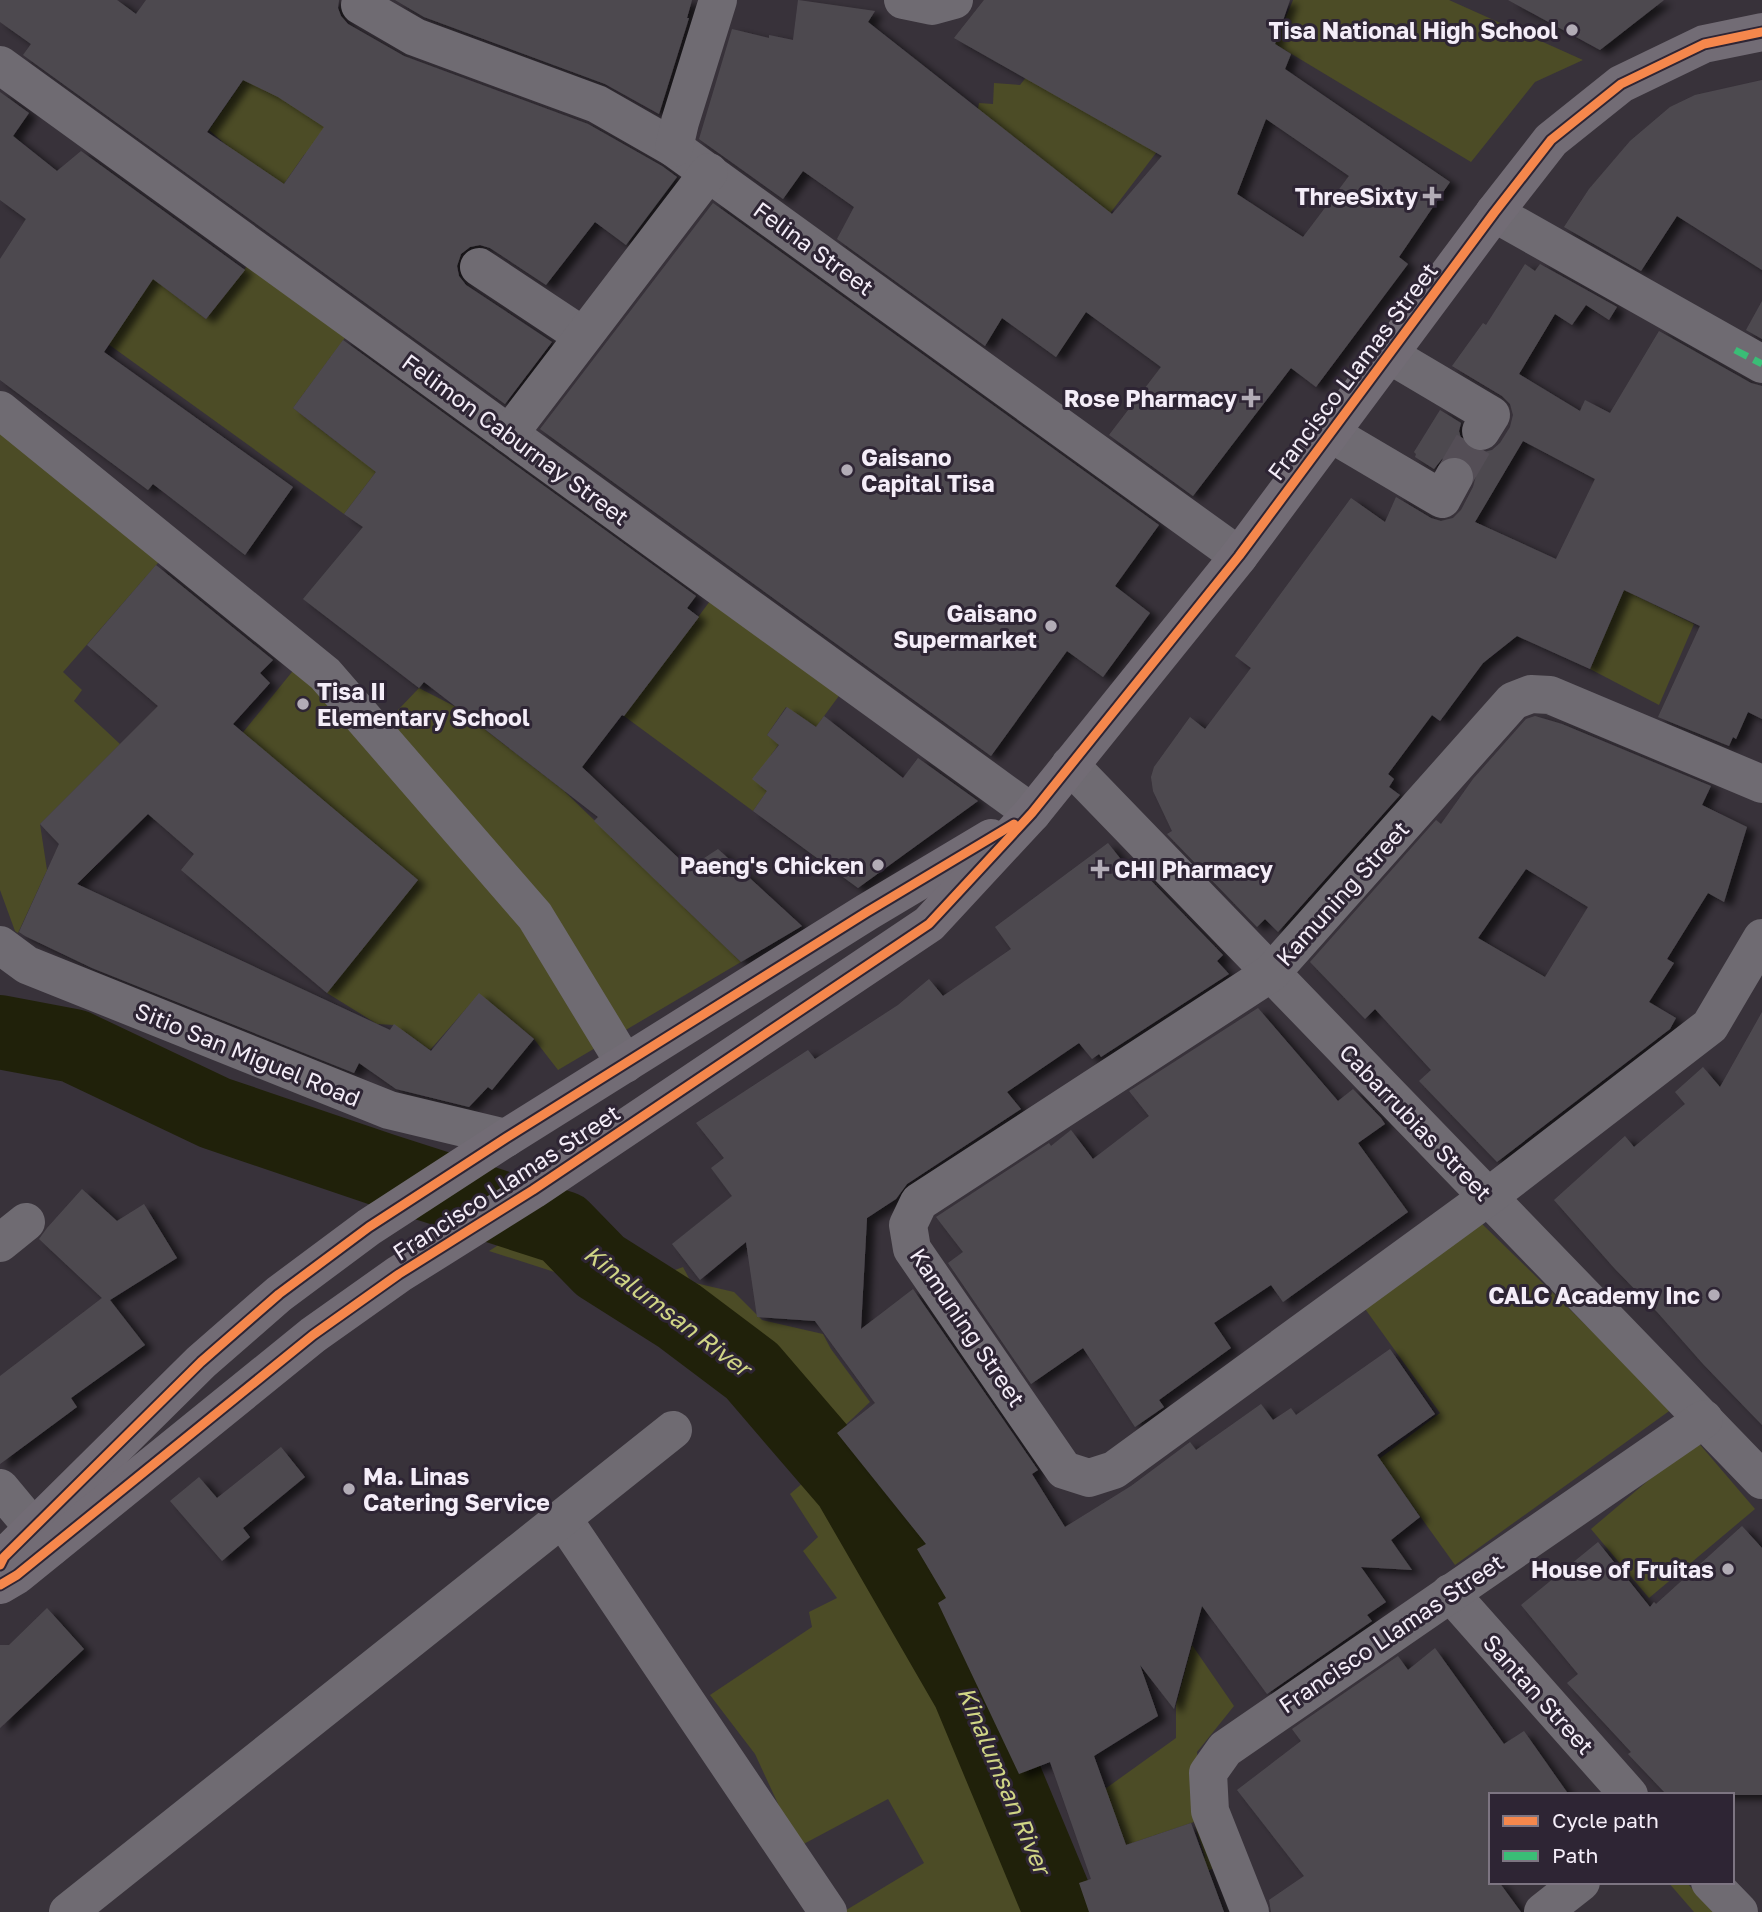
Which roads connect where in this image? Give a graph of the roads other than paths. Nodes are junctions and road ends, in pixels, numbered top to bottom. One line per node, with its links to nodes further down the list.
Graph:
1 (362, 0): 7 (street, Felina Street)
2 (718, 0): 7 (street)
3 (903, 0): 4 (street)
4 (954, 0)
5 (1762, 32): 9 (main road, Francisco Llamas Street)
6 (0, 65): 17 (street, Felimon Caburnay Street)
7 (674, 148): 8 (street, Felina Street)
8 (709, 172): 11 (street); 19 (street, Felina Street)
9 (1494, 213): 12 (main road, Francisco Llamas Street); 13 (street)
10 (479, 267): 11 (street)
11 (583, 336): 17 (street)
12 (1388, 354): 15 (street); 16 (main road, Francisco Llamas Street)
13 (1749, 357)
14 (0, 410): 26 (street)
15 (1481, 431)
16 (1330, 433): 18 (street); 19 (main road, Francisco Llamas Street)
17 (509, 434): 22 (street, Felimon Caburnay Street)
18 (1454, 477)
19 (1239, 555): 20 (main road, Francisco Llamas Street)
20 (1070, 765): 22 (main road, Francisco Llamas Street); 25 (street, Cabarrubias Street)
21 (1762, 784): 25 (street, Kamuning Street)
22 (1032, 813): 26 (main road, Francisco Llamas Street); 34 (main road, Francisco Llamas Street)
23 (1762, 938): 28 (street, Kamuning Street)
24 (0, 945): 27 (street, Sitio San Miguel Road)
25 (1271, 973): 28 (street, Cabarrubias Street); 28 (street, Kamuning Street)
26 (625, 1065): 27 (main road, Francisco Llamas Street)
27 (497, 1144): 34 (main road, Francisco Llamas Street)
28 (1488, 1197): 29 (street, Cabarrubias Street)
29 (1704, 1419): 31 (street, Cabarrubias Street); 37 (street, Francisco Llamas Street)
30 (673, 1430): 33 (street)
31 (1762, 1480)
32 (0, 1488): 34 (street)
33 (563, 1519): 41 (street); 42 (street)
34 (41, 1538): 35 (main road, Francisco Llamas Street); 36 (main road, Francisco Llamas Street)
35 (0, 1565)
36 (0, 1585)
37 (1450, 1593): 38 (street, Santan Street); 43 (street, Francisco Llamas Street)
38 (1627, 1793)
39 (1578, 1884): 44 (street)
40 (1712, 1884): 45 (street)
41 (68, 1912)
42 (828, 1912)
43 (1250, 1912)
44 (1543, 1912)
45 (1739, 1912)

